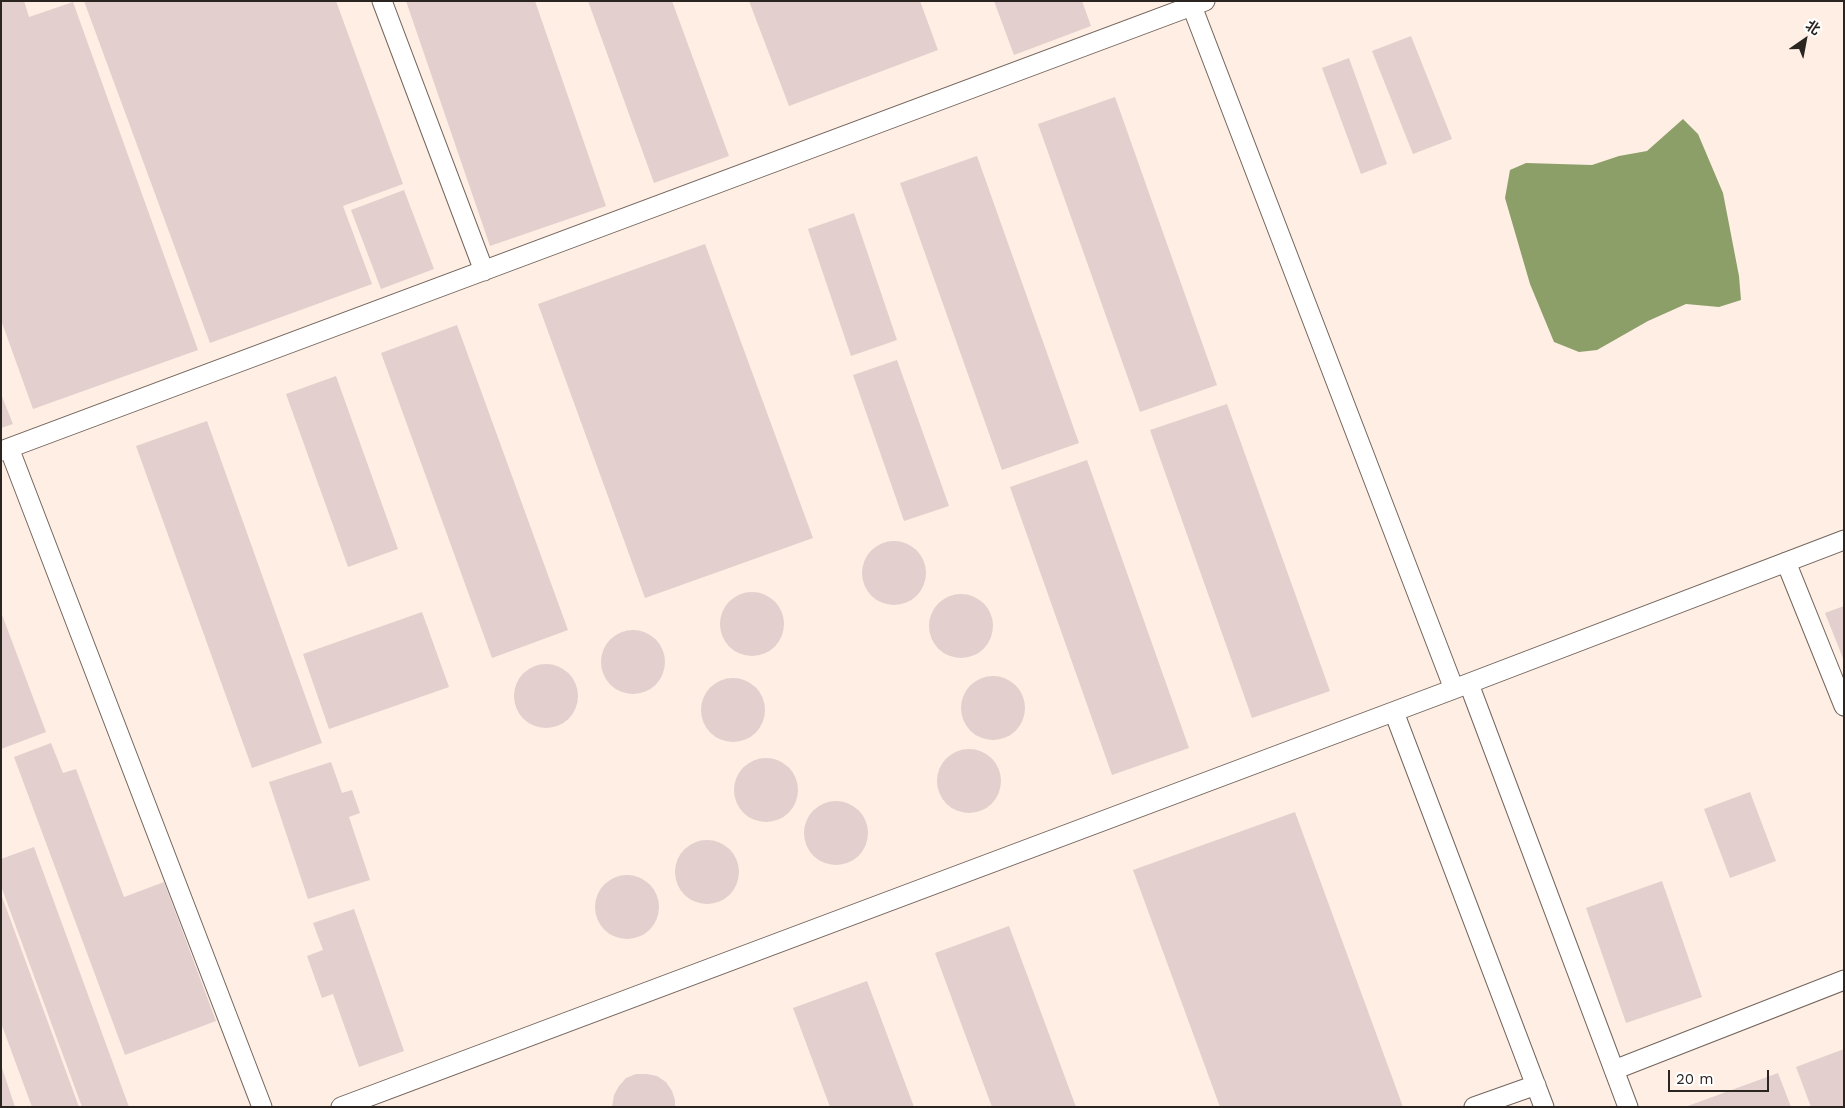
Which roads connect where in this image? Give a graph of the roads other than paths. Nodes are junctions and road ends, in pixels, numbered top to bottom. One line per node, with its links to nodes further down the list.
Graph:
1 (382, 1): 3 (lane)
2 (1196, 3): 3 (lane); 7 (lane)
3 (484, 271): 4 (lane)
4 (5, 450): 13 (lane)
5 (1844, 540): 6 (lane)
6 (1786, 562): 7 (lane); 8 (lane)
7 (1461, 687): 9 (lane); 11 (lane)
8 (1844, 706)
9 (1394, 712): 12 (lane); 14 (lane)
10 (1844, 980): 11 (lane)
11 (1614, 1070): 17 (lane)
12 (1536, 1085): 15 (lane); 16 (lane)
13 (262, 1107)
14 (341, 1107)
15 (1474, 1107)
16 (1544, 1107)
17 (1628, 1107)

